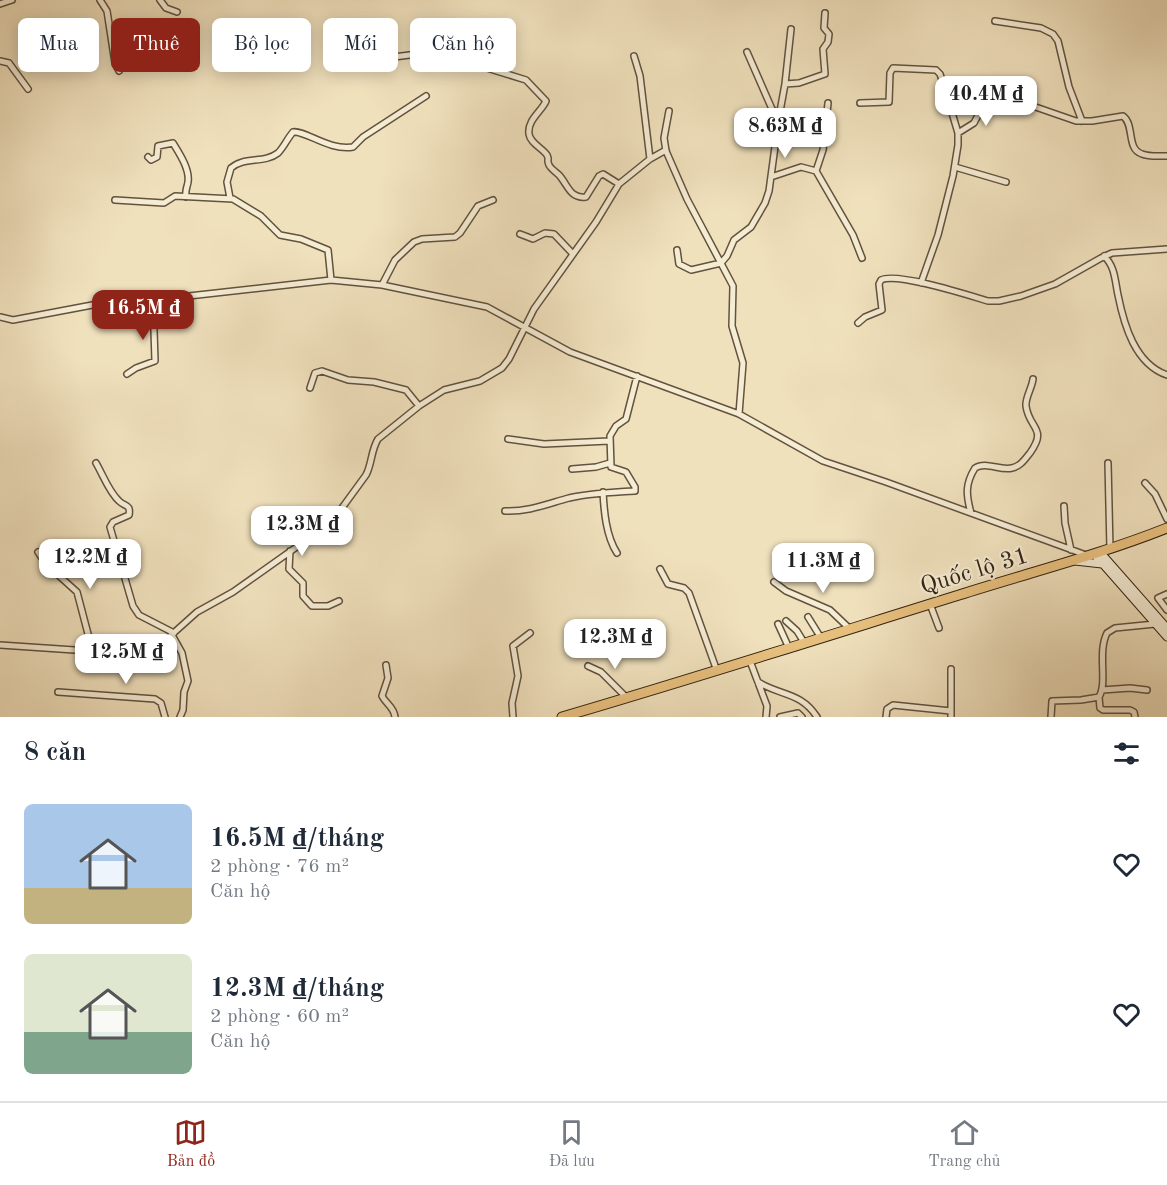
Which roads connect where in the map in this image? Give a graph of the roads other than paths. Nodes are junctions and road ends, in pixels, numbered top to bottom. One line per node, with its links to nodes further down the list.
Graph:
1 (12, 0): 4 (street)
2 (100, 0): 9 (street)
3 (160, 0): 5 (street)
4 (0, 4)
5 (177, 12)
6 (825, 13): 14 (street)
7 (995, 21): 23 (street)
8 (791, 29): 14 (street)
9 (111, 37)
10 (747, 52): 22 (street)
11 (398, 56): 33 (street)
12 (634, 56): 28 (street)
13 (0, 61): 15 (street)
14 (785, 84): 22 (street)
15 (28, 88)
16 (945, 89): 18 (street); 20 (street); 24 (street)
17 (426, 96): 35 (street)
18 (988, 96): 23 (street); 24 (street)
19 (828, 103): 30 (street)
20 (860, 103)
21 (669, 111): 25 (street)
22 (779, 117): 31 (street)
23 (1082, 121): 26 (street)
24 (958, 133): 29 (street)
25 (666, 150): 28 (street); 44 (street)
26 (1167, 156)
27 (148, 158): 34 (street)
28 (650, 159): 33 (street)
29 (955, 167): 32 (street); 46 (street)
30 (816, 171): 31 (street); 43 (street)
31 (771, 177): 44 (street)
32 (1005, 182)
33 (620, 184): 41 (street)
34 (186, 197): 35 (street); 36 (street)
35 (230, 198): 45 (street)
36 (115, 200)
37 (493, 200): 47 (street)
38 (520, 234): 41 (street)
39 (1167, 249): 42 (street)
40 (677, 250): 44 (street)
41 (573, 254): 51 (street)
42 (1104, 256): 46 (street); 53 (street)
43 (862, 258)
44 (722, 262): 58 (street)
45 (332, 280): 47 (street); 48 (street)
46 (921, 283): 50 (street)
47 (382, 285): 51 (street)
48 (153, 300): 49 (street); 52 (street)
49 (0, 317)
50 (858, 323)
51 (524, 327): 54 (street); 57 (street)
52 (127, 374)
53 (1167, 375)
54 (637, 376): 58 (street); 60 (street)
55 (1033, 379): 69 (street)
56 (310, 388): 57 (street)
57 (419, 406): 74 (street)
58 (739, 414): 69 (street)
59 (508, 440): 60 (street)
60 (609, 441): 62 (street)
61 (96, 463): 93 (street)
62 (610, 463): 64 (street); 66 (street)
63 (1108, 463): 77 (street)
64 (572, 470)
65 (1145, 483): 70 (street)
66 (603, 492): 68 (street); 76 (street)
67 (1064, 506): 73 (street)
68 (505, 511)
69 (971, 513): 73 (street)
70 (1167, 519)
71 (1167, 528): 72 (highway, Quốc lộ 31)
72 (1121, 546): 77 (highway, Quốc lộ 31); 79 (street)
73 (1071, 550): 77 (street)
74 (290, 551): 83 (street); 93 (street)
75 (38, 552): 99 (street)
76 (617, 553)
77 (1098, 553): 78 (highway, Quốc lộ 31); 79 (street)
78 (1070, 561): 79 (street); 84 (highway, Quốc lộ 31)
79 (1104, 562): 89 (street)
80 (660, 569): 104 (street)
81 (774, 582): 91 (street)
82 (1167, 594): 85 (street)
83 (339, 601)
84 (930, 604): 90 (street); 91 (highway, Quốc lộ 31)
85 (1167, 610)
86 (808, 617): 95 (street)
87 (786, 621): 96 (street)
88 (778, 624): 98 (street)
89 (1163, 624): 94 (street); 106 (street)
90 (939, 628)
91 (850, 629): 95 (highway, Quốc lộ 31)
92 (530, 633): 115 (street)
93 (173, 634): 99 (street); 113 (street)
94 (1167, 637)
95 (821, 638): 96 (highway, Quốc lộ 31)
96 (805, 644): 98 (highway, Quốc lộ 31)
97 (0, 645): 99 (street)
98 (789, 648): 100 (highway, Quốc lộ 31)
99 (93, 652)
100 (750, 661): 104 (highway, Quốc lộ 31); 105 (street)
101 (386, 664): 114 (street)
102 (588, 666): 110 (street)
103 (951, 669): 111 (street)
104 (717, 671): 110 (highway, Quốc lộ 31)
105 (758, 682): 117 (street); 120 (street)
106 (1102, 690): 107 (street); 109 (street)
107 (1147, 690)
108 (58, 692): 112 (street)
109 (1099, 697): 122 (street); 123 (street)
110 (627, 698): 116 (highway, Quốc lộ 31)
111 (951, 714): 121 (street)
112 (165, 717)
113 (180, 717)
114 (395, 717)
115 (513, 717)
116 (562, 717)
117 (766, 717)
118 (780, 717): 119 (street)
119 (802, 717)
120 (817, 717)
121 (886, 717)
122 (1051, 717)
123 (1136, 717)

